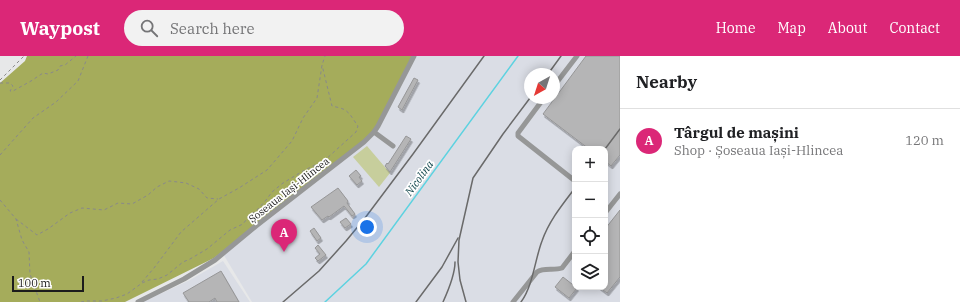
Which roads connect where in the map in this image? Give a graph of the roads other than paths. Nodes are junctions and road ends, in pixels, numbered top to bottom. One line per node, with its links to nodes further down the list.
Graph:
1 (414, 56): 5 (street, Șoseaua Iași-Hlincea)
2 (577, 56): 3 (street)
3 (560, 78)
4 (540, 104): 7 (street)
5 (374, 132): 6 (street); 11 (street, Șoseaua Iași-Hlincea)
6 (393, 146)
7 (572, 179)
8 (620, 194): 9 (street)
9 (608, 207)
10 (573, 254): 12 (street)
11 (138, 302)
12 (513, 302)

